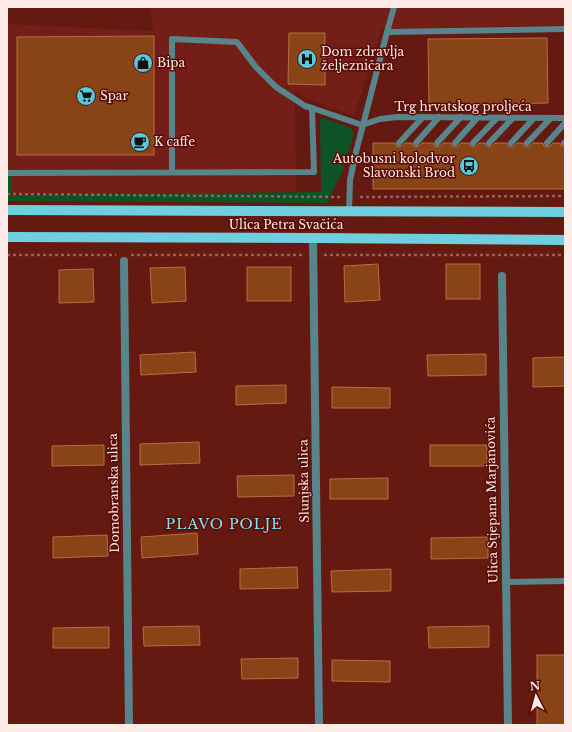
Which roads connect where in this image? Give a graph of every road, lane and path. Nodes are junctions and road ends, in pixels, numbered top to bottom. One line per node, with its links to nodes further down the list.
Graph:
1 (394, 7): 3 (lane)
2 (565, 29): 3 (lane)
3 (387, 32): 15 (lane)
4 (312, 108): 15 (lane); 25 (lane); 25 (lane)
5 (423, 117): 6 (lane, Trg hrvatskog proljeća); 15 (lane, Trg hrvatskog proljeća); 16 (lane)
6 (439, 117): 7 (lane, Trg hrvatskog proljeća); 17 (lane)
7 (461, 117): 8 (lane, Trg hrvatskog proljeća); 18 (lane)
8 (478, 117): 9 (lane, Trg hrvatskog proljeća); 19 (lane)
9 (497, 118): 10 (lane, Trg hrvatskog proljeća); 20 (lane)
10 (513, 118): 11 (lane, Trg hrvatskog proljeća); 21 (lane)
11 (534, 118): 12 (lane, Trg hrvatskog proljeća); 22 (lane)
12 (551, 118): 13 (lane, Trg hrvatskog proljeća); 23 (lane)
13 (565, 118)
14 (565, 123): 24 (lane)
15 (362, 125): 32 (lane)
16 (399, 143)
17 (416, 143)
18 (437, 143)
19 (455, 143)
20 (473, 143)
21 (490, 143)
22 (511, 143)
23 (527, 143)
24 (547, 143)
25 (172, 171): 26 (lane)
26 (7, 173)
27 (7, 194): 29 (path)
28 (565, 196): 30 (path)
29 (332, 197)
30 (372, 197)
31 (7, 210): 32 (main road, Ulica Petra Svačića)
32 (349, 211): 33 (main road, Ulica Petra Svačića)
33 (565, 212)
34 (7, 237): 35 (main road, Ulica Petra Svačića)
35 (313, 238): 36 (main road, Ulica Petra Svačića); 46 (street, Slunjska ulica)
36 (565, 240)
37 (7, 255): 38 (path)
38 (303, 255)
39 (321, 255): 40 (path)
40 (565, 255)
41 (124, 261): 45 (street, Domobranska ulica)
42 (502, 276): 44 (street, Ulica Stjepana Marjanovića)
43 (565, 581): 44 (lane)
44 (505, 582): 47 (street, Ulica Stjepana Marjanovića)
45 (129, 725)
46 (319, 725)
47 (508, 725)

